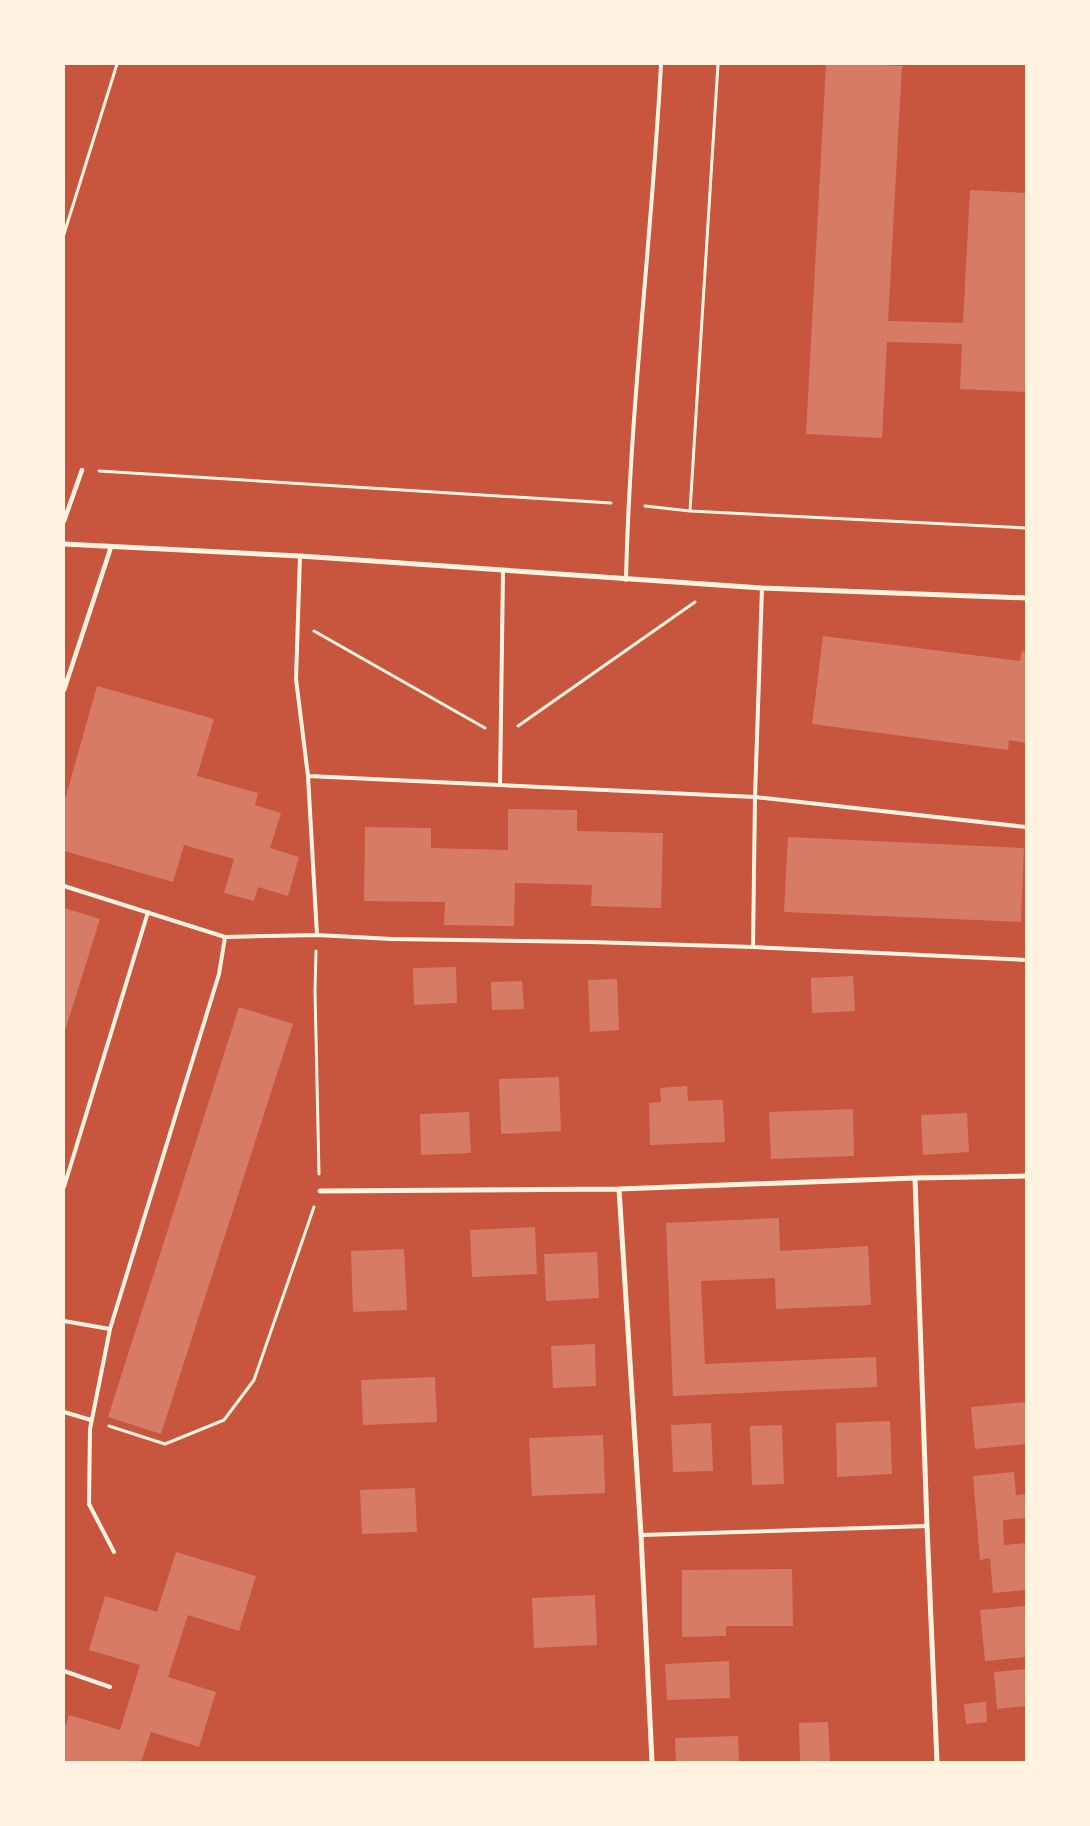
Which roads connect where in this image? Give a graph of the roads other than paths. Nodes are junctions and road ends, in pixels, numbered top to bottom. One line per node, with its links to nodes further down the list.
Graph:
1 (661, 64): 8 (lane)
2 (82, 470): 3 (street)
3 (64, 521)
4 (64, 544): 5 (street)
5 (111, 548): 6 (street); 11 (street)
6 (300, 556): 7 (street); 12 (lane)
7 (503, 571): 8 (street); 13 (lane)
8 (626, 580): 9 (street)
9 (762, 588): 10 (street); 14 (lane)
10 (1026, 598)
11 (64, 690)
12 (308, 776): 13 (lane); 18 (lane)
13 (500, 785): 14 (lane)
14 (755, 797): 15 (lane); 20 (lane)
15 (1026, 827)
16 (64, 886): 17 (lane)
17 (148, 912): 19 (lane); 24 (lane)
18 (317, 935): 19 (lane); 20 (lane)
19 (225, 937): 28 (lane)
20 (753, 947): 21 (lane)
21 (1026, 960)
22 (1026, 1176): 23 (street)
23 (915, 1178): 25 (street); 31 (street)
24 (64, 1187)
25 (619, 1189): 26 (street); 32 (street)
26 (320, 1191)
27 (64, 1321): 28 (lane)
28 (110, 1329): 30 (lane)
29 (64, 1412): 30 (lane)
30 (91, 1420): 33 (lane)
31 (926, 1526): 32 (lane); 37 (street)
32 (641, 1535): 36 (street)
33 (114, 1552)
34 (64, 1671): 35 (lane)
35 (110, 1687)
36 (652, 1762)
37 (938, 1762)

